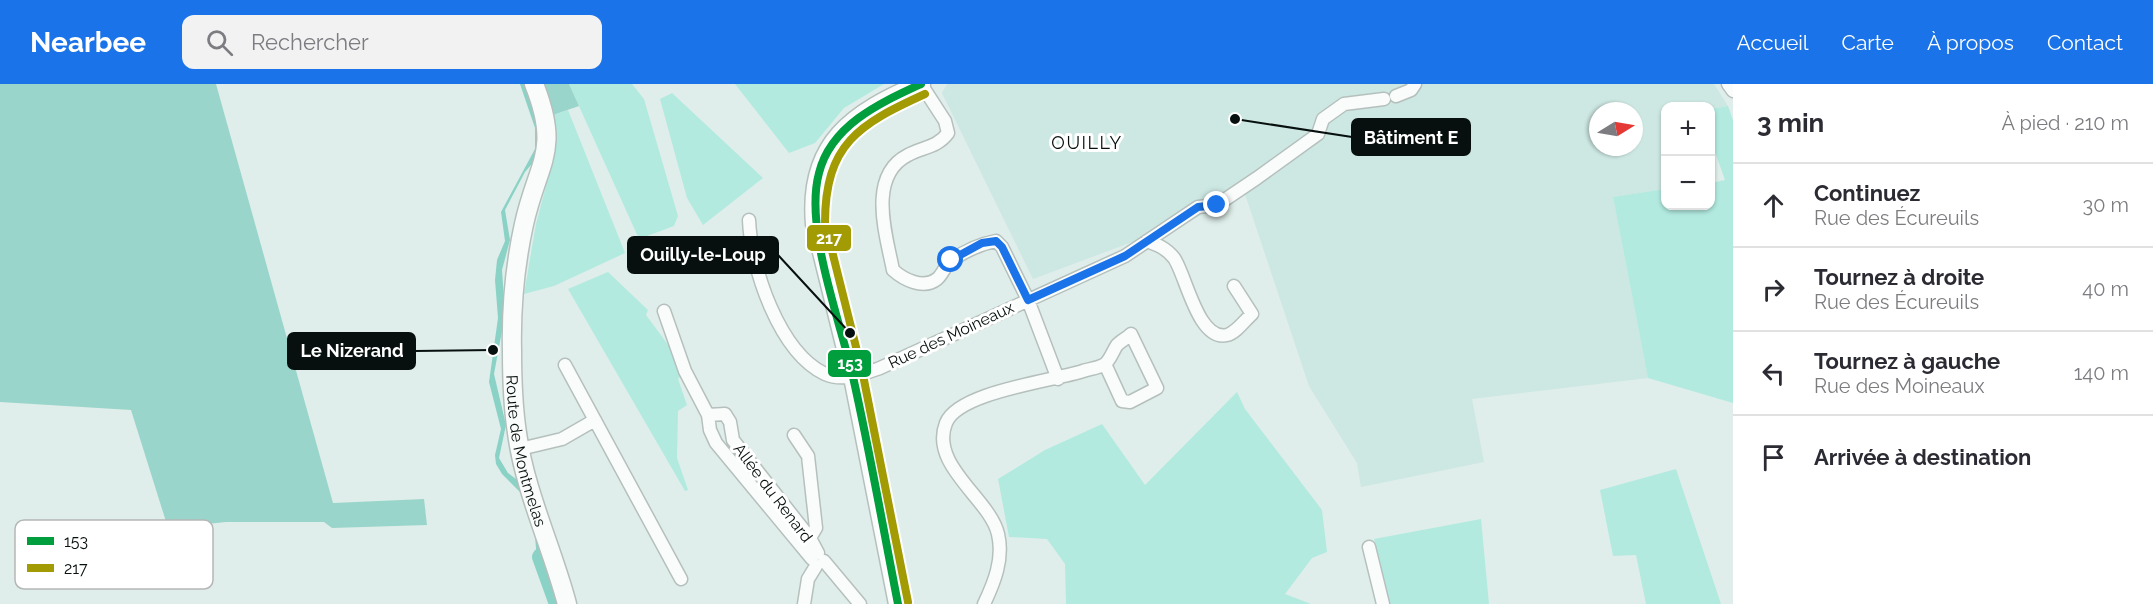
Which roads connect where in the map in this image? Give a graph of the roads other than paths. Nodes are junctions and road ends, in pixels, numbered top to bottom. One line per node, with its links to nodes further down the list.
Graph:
1 (534, 84): 18 (street, Route de Montmelas)
2 (921, 84): 9 (street); 13 (street)
3 (1415, 84): 7 (street, Rue des Moineaux)
4 (1728, 84): 5 (street)
5 (1733, 91)
6 (749, 220): 13 (street)
7 (1147, 241): 8 (street); 9 (street, Rue des Moineaux)
8 (1234, 286)
9 (1028, 300): 13 (street, Rue des Moineaux); 14 (street)
10 (664, 311): 15 (street, Allée du Renard)
11 (1105, 364): 11 (street); 14 (street)
12 (565, 365): 16 (street)
13 (854, 377): 26 (street)
14 (1058, 379): 27 (street)
15 (708, 415): 19 (street, Allée du Renard); 21 (street, Allée du Renard)
16 (595, 420): 18 (street); 22 (street)
17 (794, 435): 19 (street)
18 (520, 449): 23 (street, Route de Montmelas)
19 (810, 538): 21 (street, Allée du Renard)
20 (1369, 547): 28 (street)
21 (817, 560): 24 (street); 25 (street, Allée du Renard)
22 (681, 579)
23 (567, 604)
24 (804, 604)
25 (860, 604)
26 (898, 604)
27 (984, 604)
28 (1383, 604)

